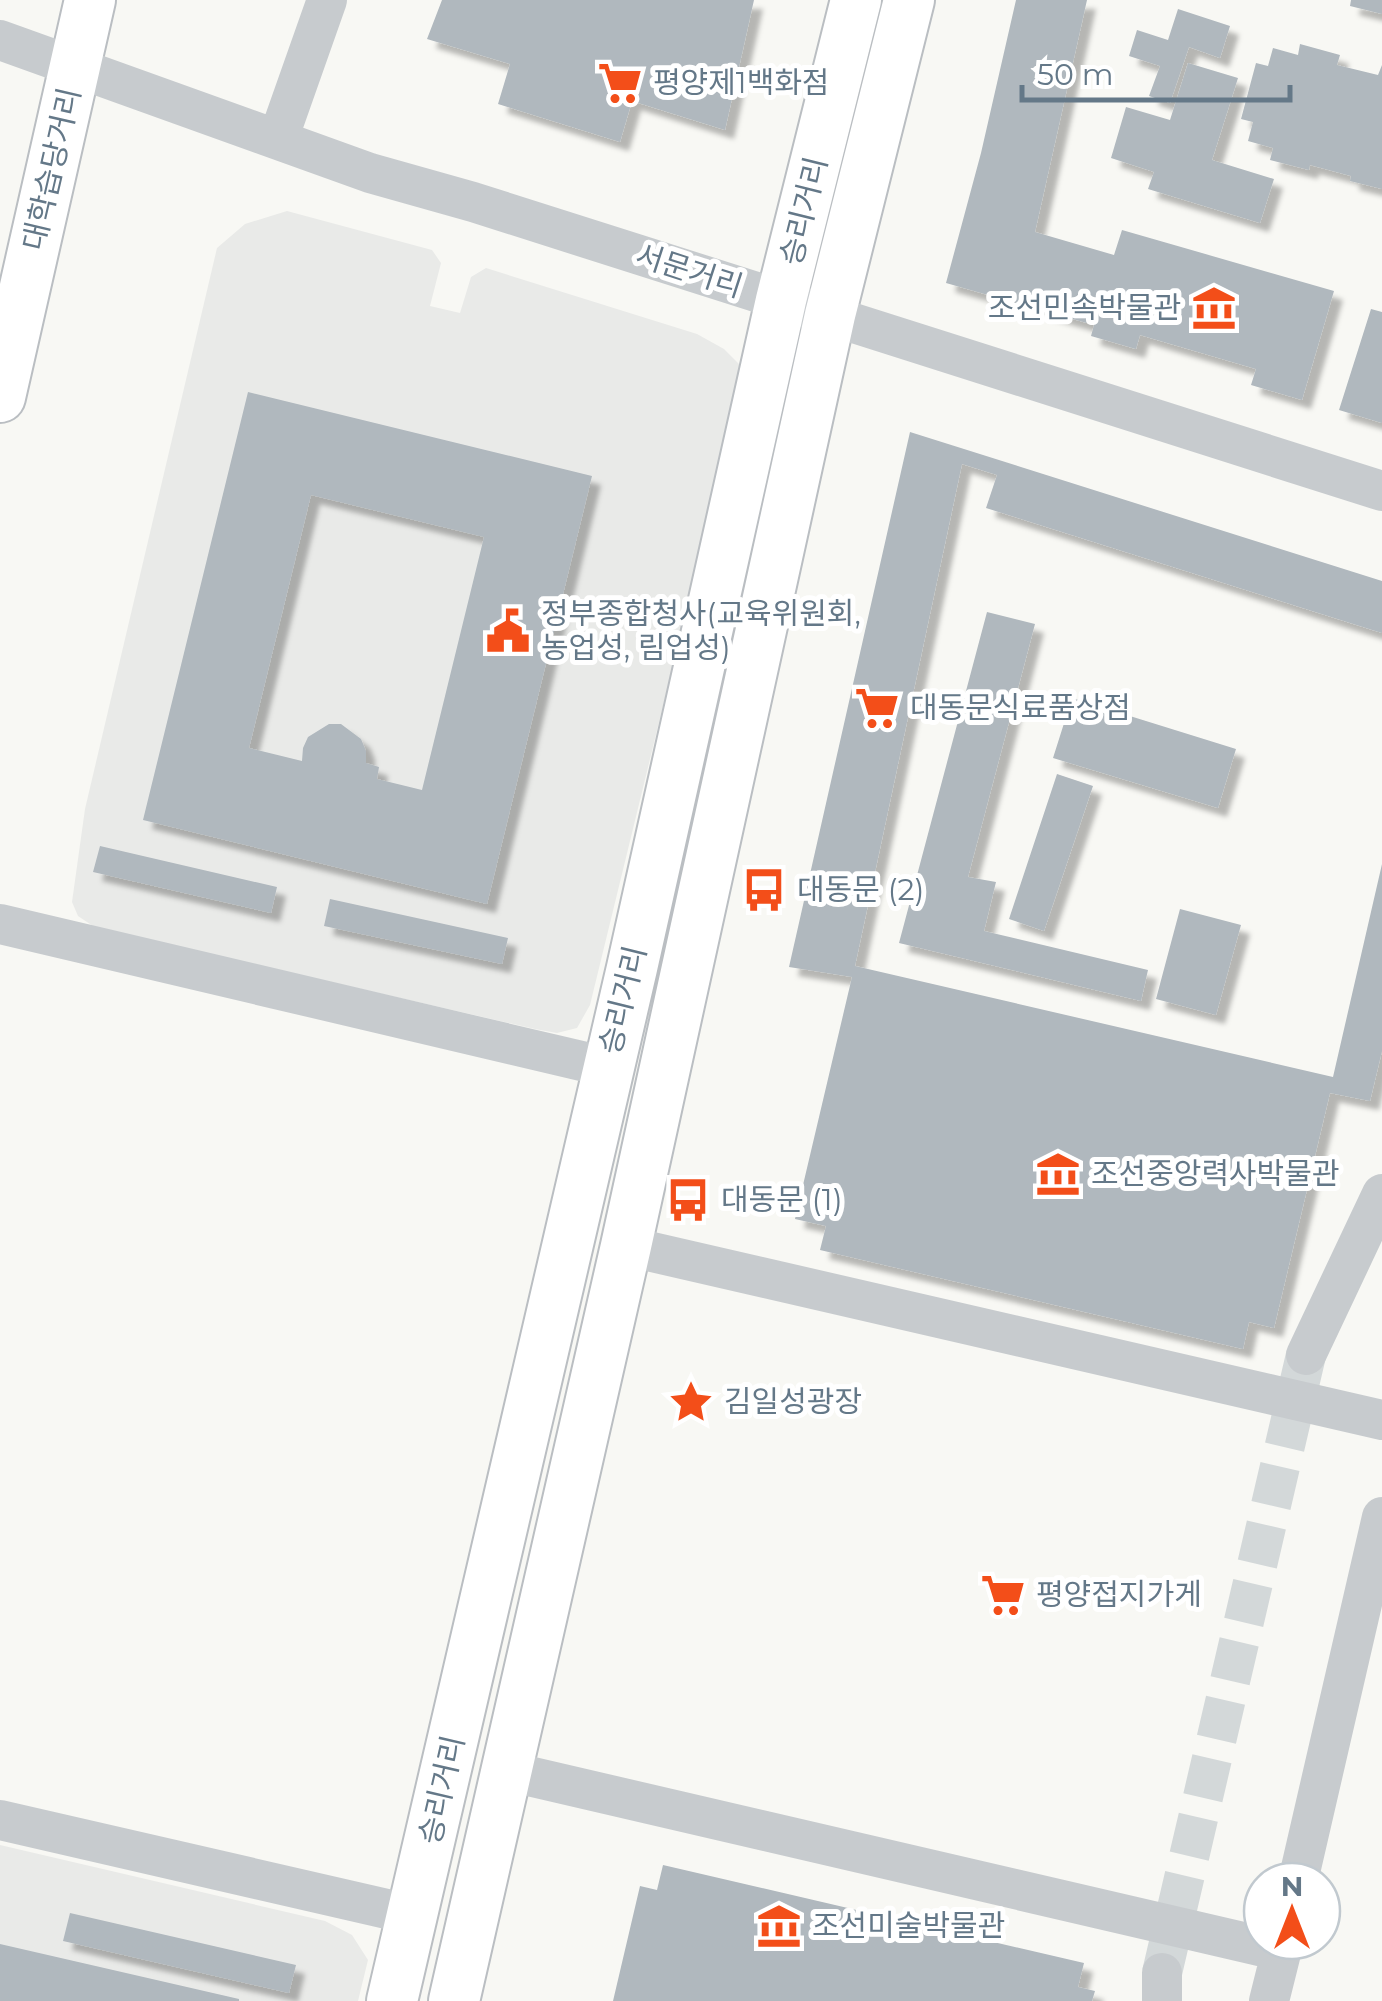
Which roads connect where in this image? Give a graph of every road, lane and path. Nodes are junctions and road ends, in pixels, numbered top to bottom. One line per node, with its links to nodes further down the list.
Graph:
1 (90, 0): 6 (main road, 대학습당거리)
2 (327, 0): 7 (street)
3 (856, 0): 8 (main road, 승리거리)
4 (909, 0): 9 (main road, 승리거리)
5 (0, 40): 6 (street, 서문거리)
6 (75, 68): 7 (street, 서문거리); 10 (main road, 대학습당거리)
7 (278, 140): 8 (street, 서문거리)
8 (781, 300): 9 (street, 서문거리); 13 (main road, 승리거리)
9 (830, 315): 11 (street, 서문거리); 15 (main road, 승리거리)
10 (0, 397)
11 (1382, 491)
12 (0, 924): 13 (street)
13 (607, 1067): 22 (main road, 승리거리)
14 (1382, 1194): 16 (street)
15 (626, 1246): 17 (street); 19 (main road, 승리거리)
16 (1306, 1355)
17 (1382, 1420)
18 (1382, 1517): 21 (street)
19 (507, 1772): 23 (street); 26 (main road, 승리거리)
20 (0, 1820): 22 (street)
21 (1303, 1861)
22 (413, 1915): 25 (main road, 승리거리)
23 (1242, 1937)
24 (1279, 1961): 27 (street)
25 (392, 2001)
26 (454, 2001)
27 (1269, 2001)

